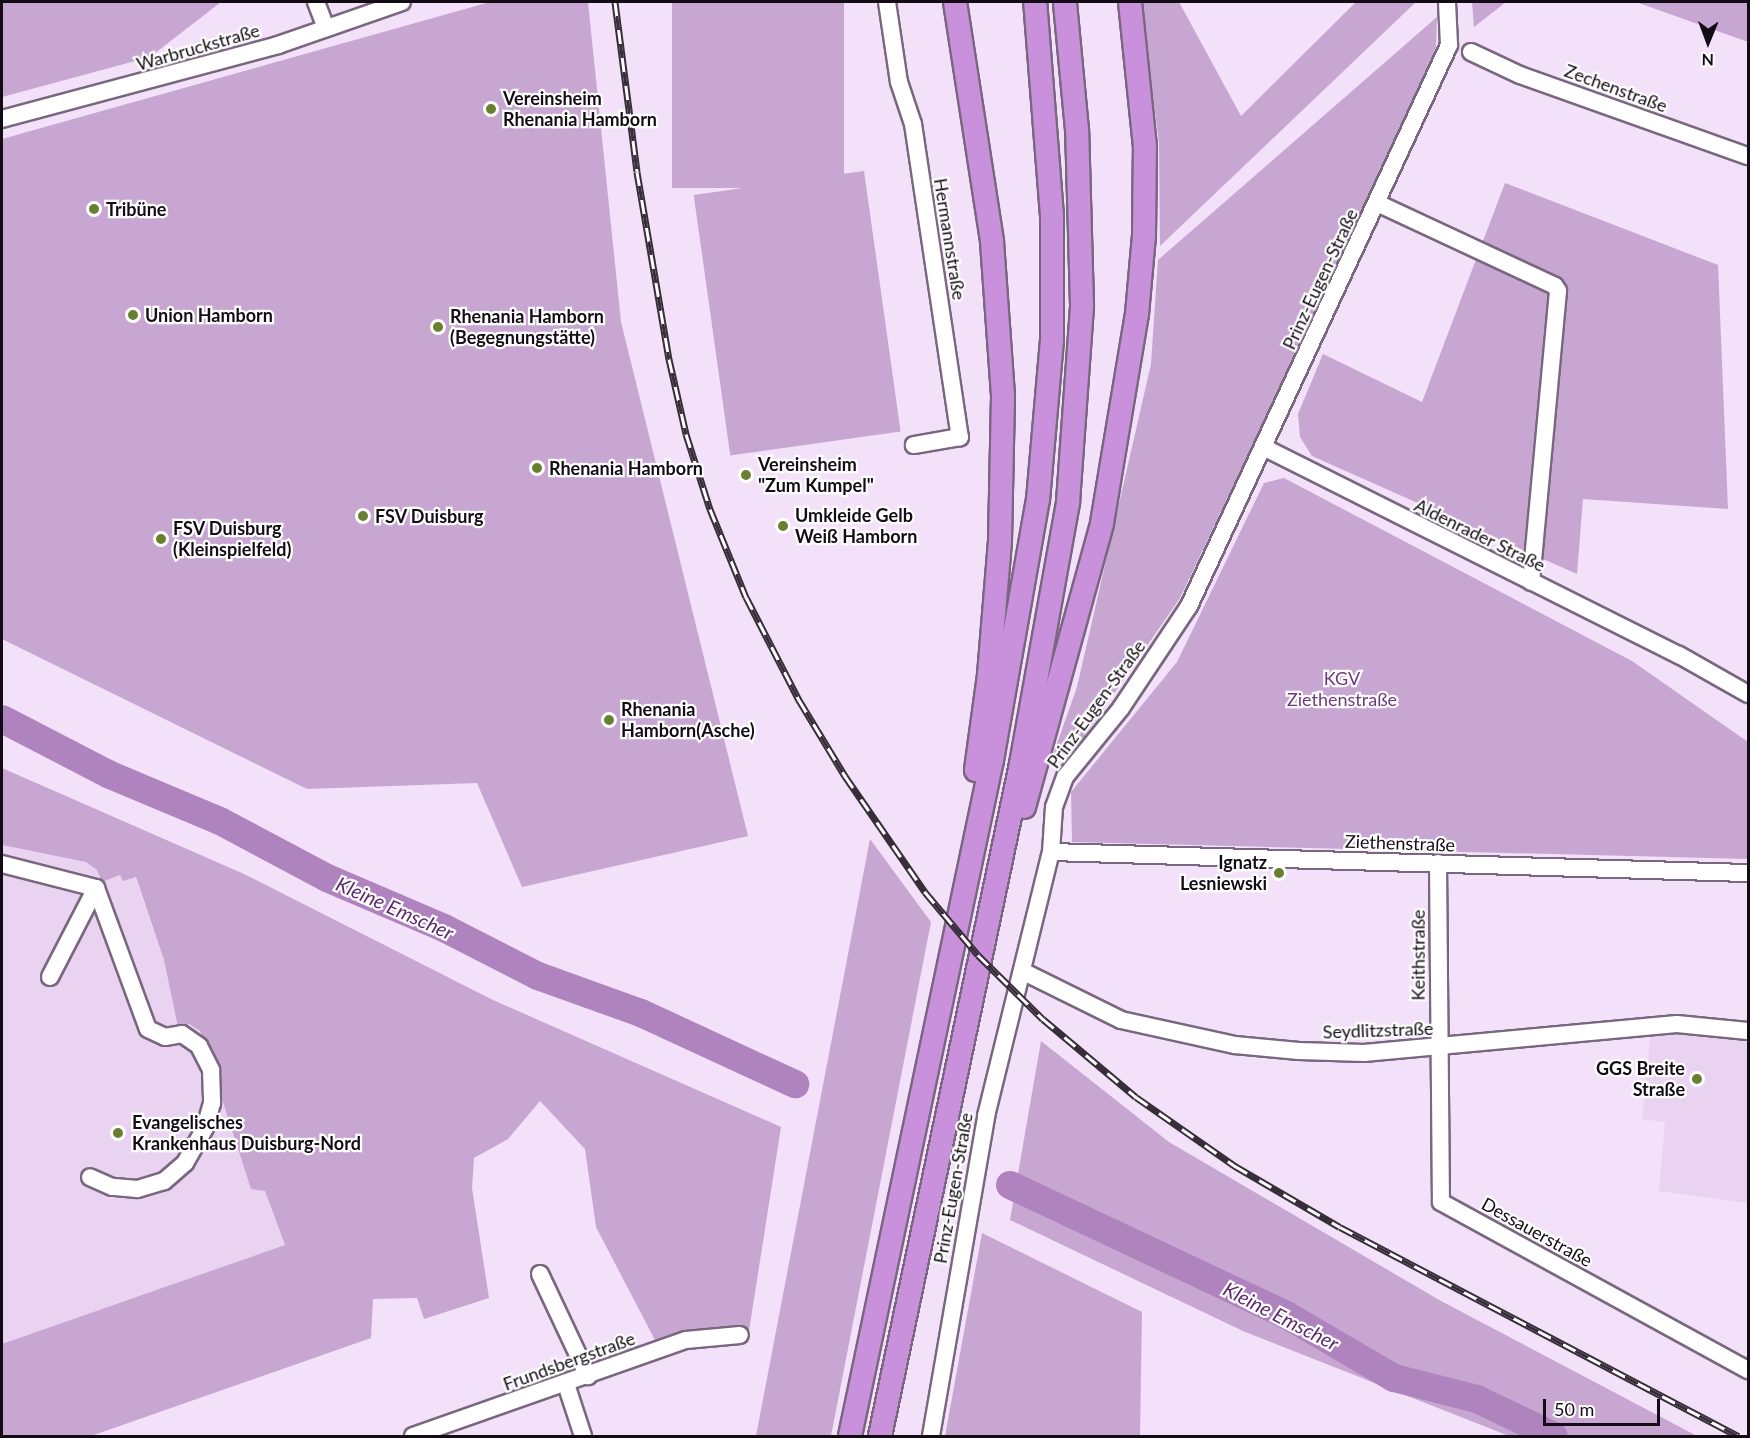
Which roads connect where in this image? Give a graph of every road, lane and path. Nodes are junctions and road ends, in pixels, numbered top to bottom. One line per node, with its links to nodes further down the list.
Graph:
1 (316, 2): 9 (street)
2 (402, 2): 9 (street, Warbruckstraße)
3 (887, 2): 14 (street, Hermannstraße)
4 (955, 2): 23 (highway)
5 (1035, 2): 23 (highway)
6 (1065, 2): 26 (highway)
7 (1130, 2): 26 (highway)
8 (1447, 2): 13 (street, Prinz-Eugen-Straße)
9 (327, 28): 11 (street, Warbruckstraße)
10 (1472, 52): 12 (street, Zechenstraße)
11 (2, 119)
12 (1749, 156)
13 (1377, 202): 15 (street, Prinz-Eugen-Straße); 16 (street)
14 (914, 446)
15 (1265, 448): 16 (street, Aldenrader Straße); 20 (street, Prinz-Eugen-Straße)
16 (1531, 582): 17 (street, Aldenrader Straße)
17 (1679, 655): 18 (street, Aldenrader Straße); 19 (street, Aldenrader Straße)
18 (1749, 694)
19 (1749, 704)
20 (1051, 852): 21 (street, Ziethenstraße); 27 (street, Prinz-Eugen-Straße)
21 (1438, 863): 24 (street, Ziethenstraße); 30 (street, Keithstraße)
22 (2, 864): 25 (street)
23 (968, 870): 39 (highway)
24 (1749, 873)
25 (96, 888): 28 (street); 31 (street)
26 (993, 897): 40 (highway)
27 (1022, 971): 30 (street, Seydlitzstraße); 41 (street, Prinz-Eugen-Straße)
28 (50, 977)
29 (1749, 1031): 30 (street, Seydlitzstraße)
30 (1437, 1048): 34 (street, Dessauerstraße)
31 (90, 1177)
32 (540, 1274): 35 (street)
33 (740, 1335): 35 (street, Frundsbergstraße)
34 (1749, 1370)
35 (588, 1376): 36 (street, Frundsbergstraße)
36 (566, 1384): 37 (street, Frundsbergstraße); 38 (street)
37 (413, 1437)
38 (584, 1437)
39 (850, 1437)
40 (880, 1437)
41 (931, 1437)

